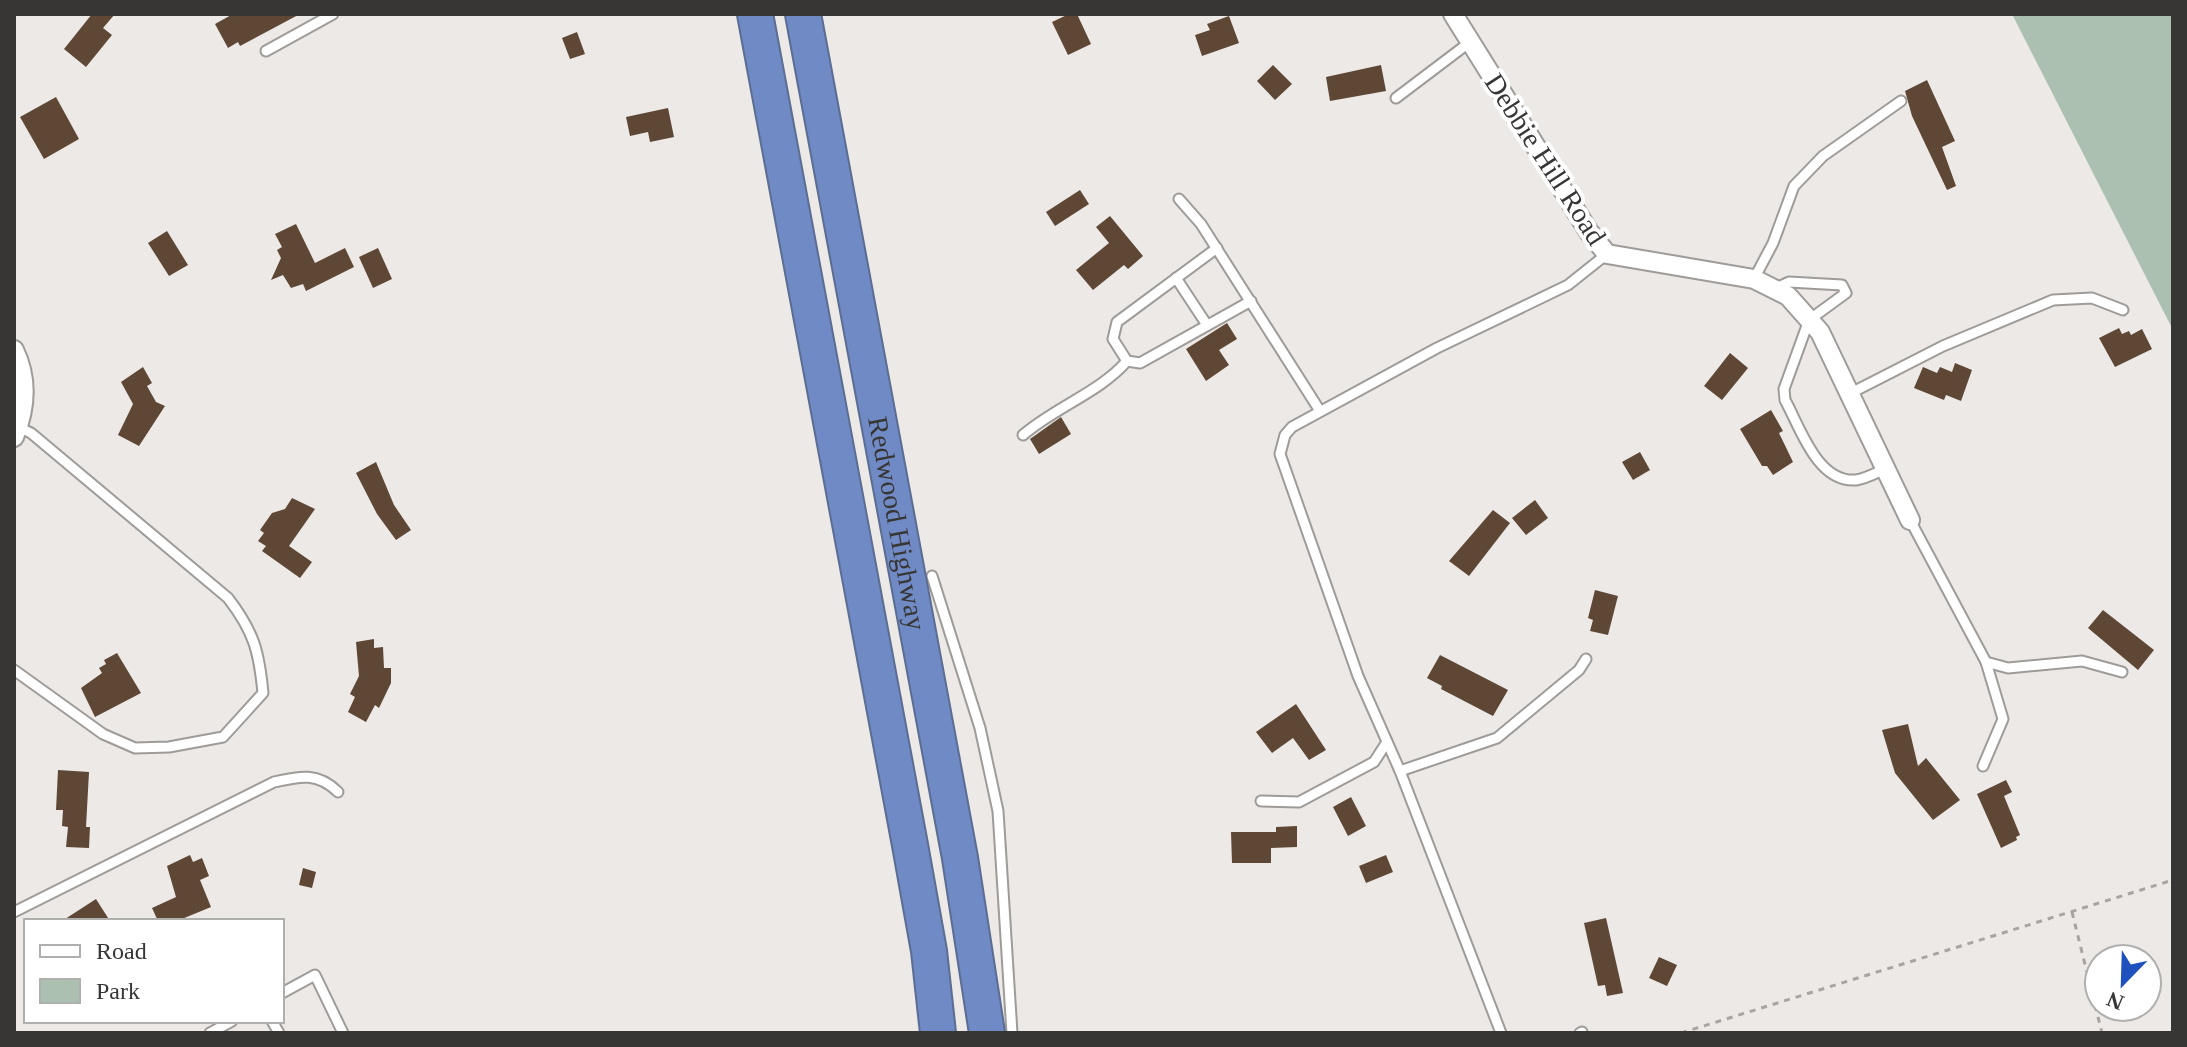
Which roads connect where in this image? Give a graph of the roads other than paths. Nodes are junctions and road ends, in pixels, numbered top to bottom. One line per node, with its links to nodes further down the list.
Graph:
1 (333, 14): 6 (lane)
2 (755, 14): 43 (highway, Redwood Highway)
3 (803, 14): 10 (highway, Redwood Highway)
4 (1453, 14): 5 (street, Debbie Hill Road)
5 (1470, 42): 7 (lane); 12 (street, Debbie Hill Road)
6 (266, 51)
7 (1396, 98)
8 (1901, 101): 14 (lane)
9 (1179, 199): 11 (lane)
10 (842, 223): 28 (highway); 44 (highway, Redwood Highway)
11 (1217, 248): 13 (lane); 16 (lane)
12 (1607, 254): 14 (street, Debbie Hill Road); 23 (lane)
13 (1176, 278): 19 (lane); 21 (lane)
14 (1754, 279): 15 (street, Debbie Hill Road)
15 (1774, 289): 18 (street, Debbie Hill Road); 18 (lane)
16 (1251, 301): 19 (lane); 23 (lane)
17 (2123, 310): 22 (lane)
18 (1809, 320): 22 (street, Debbie Hill Road); 26 (lane)
19 (1207, 325): 21 (lane)
20 (14, 350): 24 (street)
21 (1127, 361): 25 (lane)
22 (1849, 394): 26 (street, Debbie Hill Road)
23 (1320, 411): 33 (lane)
24 (16, 432): 31 (lane)
25 (1023, 435)
26 (1885, 469): 27 (street, Debbie Hill Road)
27 (1910, 520): 30 (lane)
28 (932, 576): 45 (lane)
29 (1586, 659): 35 (lane)
30 (1986, 662): 32 (lane); 34 (lane)
31 (14, 670)
32 (2122, 672)
33 (1387, 742): 35 (lane); 37 (lane)
34 (1983, 766)
35 (1400, 771): 46 (lane)
36 (338, 792): 38 (lane)
37 (1261, 801)
38 (14, 912)
39 (284, 992): 42 (lane)
40 (228, 1023): 41 (lane)
41 (210, 1033)
42 (343, 1033)
43 (938, 1033)
44 (987, 1033)
45 (1012, 1033)
46 (1501, 1033)

